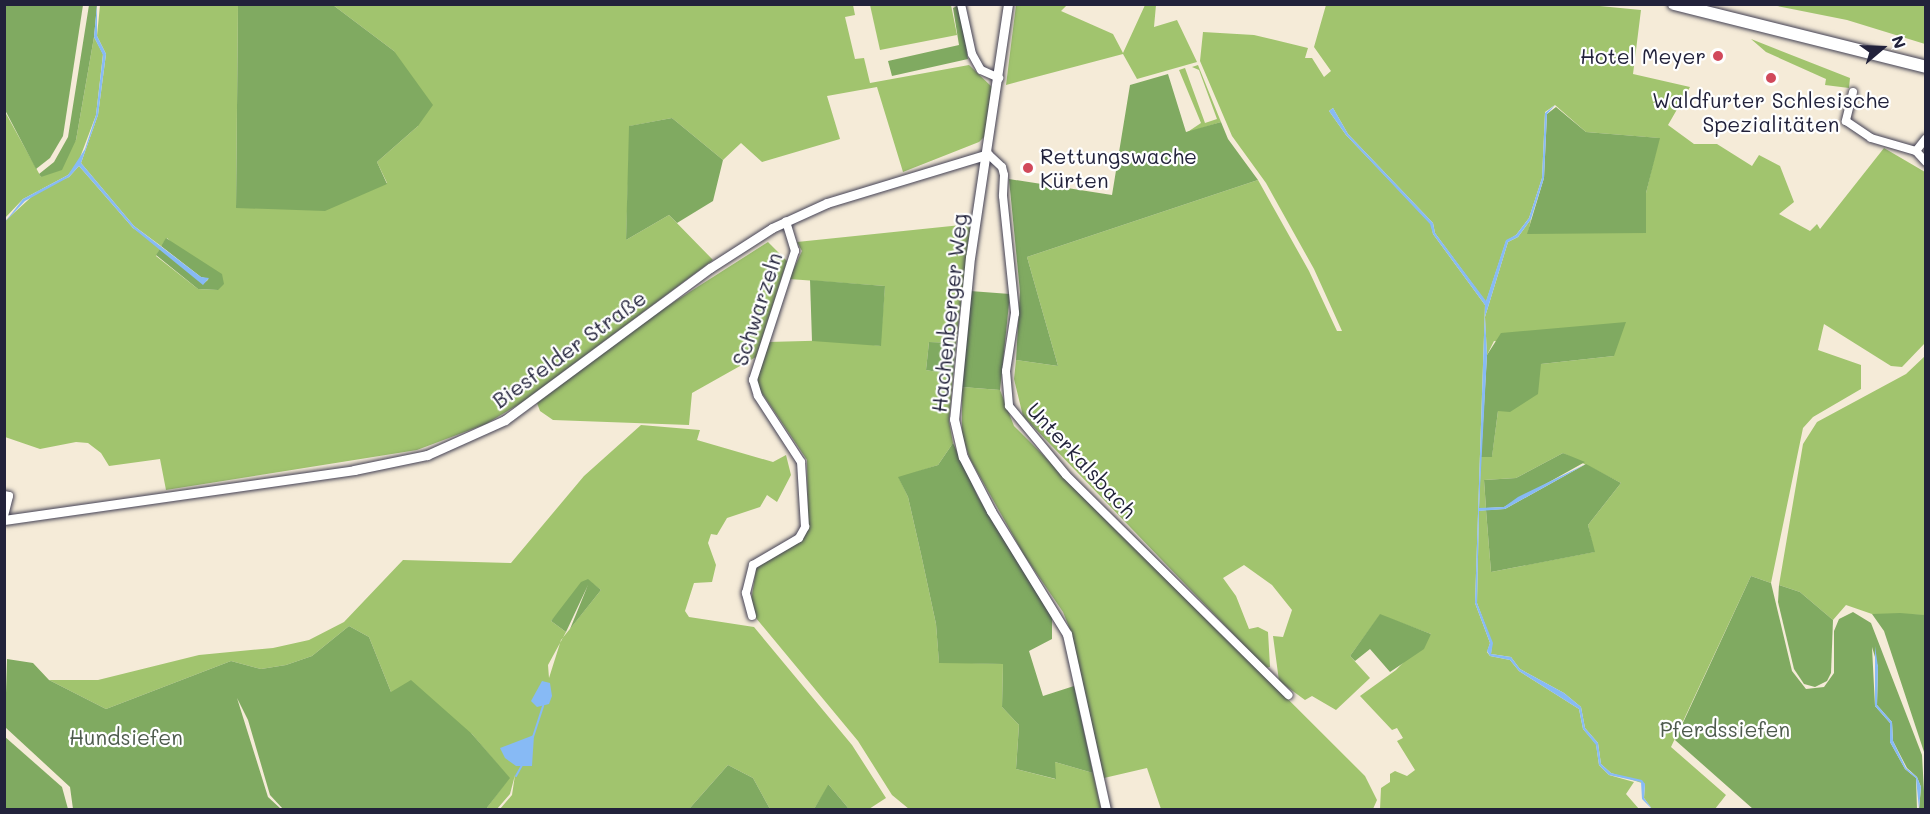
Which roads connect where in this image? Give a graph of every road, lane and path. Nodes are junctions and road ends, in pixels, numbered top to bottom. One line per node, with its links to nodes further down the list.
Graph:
1 (961, 4): 5 (street)
2 (1008, 4): 5 (street, Hachenberger Weg)
3 (1674, 4): 4 (main road)
4 (1926, 67)
5 (999, 78): 9 (street, Hachenberger Weg)
6 (1853, 92): 8 (street)
7 (1926, 138): 8 (street)
8 (1916, 151): 10 (street)
9 (988, 154): 11 (street, Biesfelder Straße); 15 (street, Unterkalsbach); 16 (street, Hachenberger Weg)
10 (1926, 162)
11 (786, 221): 13 (street, Biesfelder Straße); 14 (street, Schwarzeln)
12 (4, 495): 13 (street)
13 (4, 518)
14 (752, 616)
15 (1288, 695)
16 (1106, 810)

